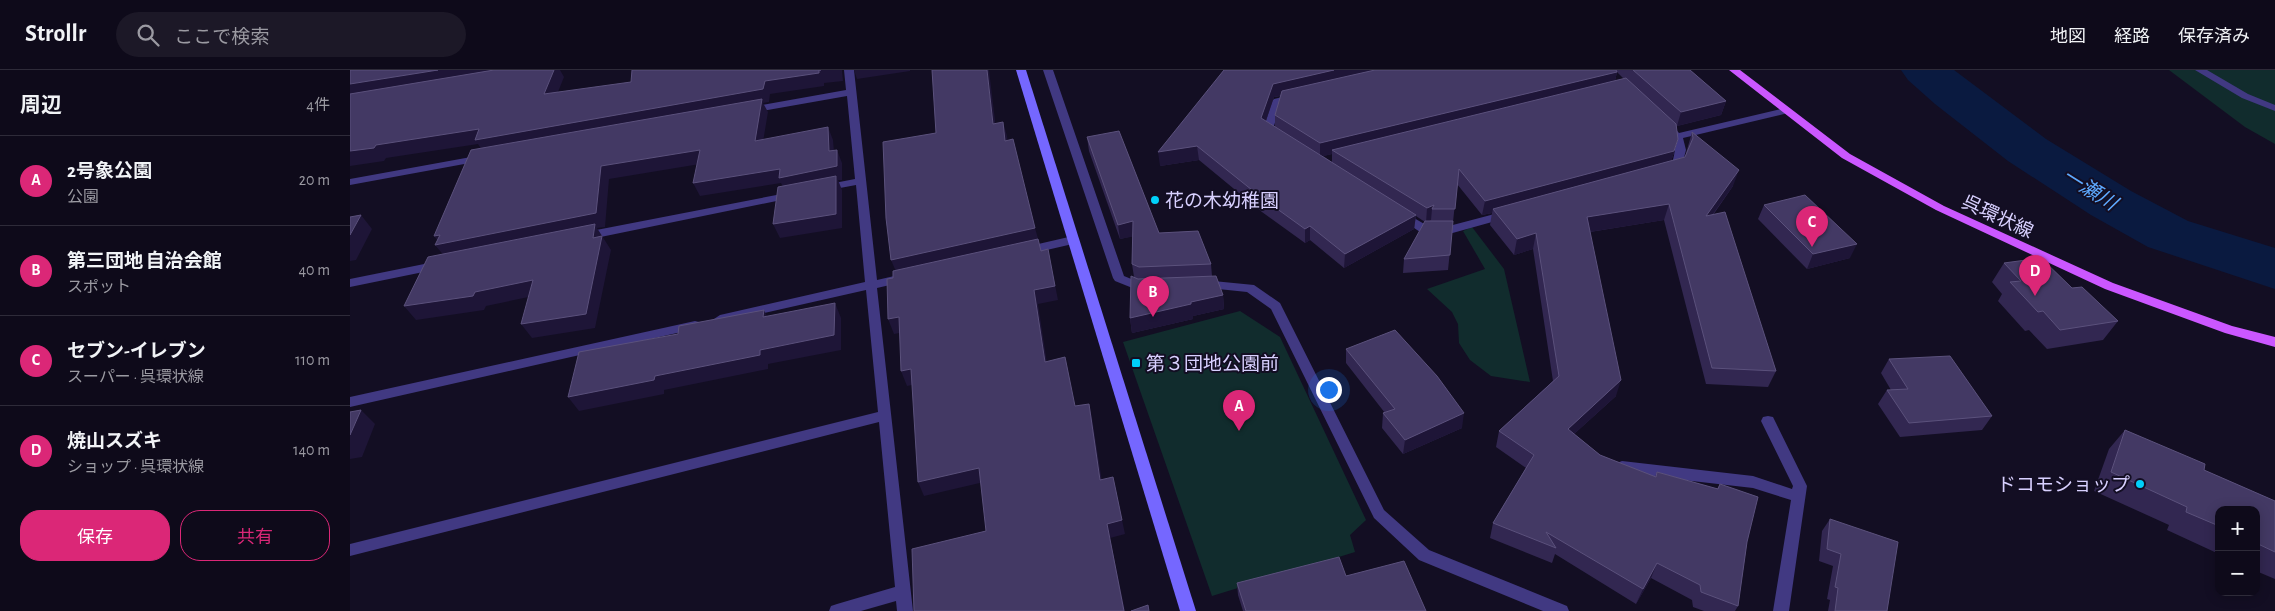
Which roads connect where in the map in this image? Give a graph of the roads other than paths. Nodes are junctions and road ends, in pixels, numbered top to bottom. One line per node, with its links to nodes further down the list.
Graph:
1 (849, 70): 6 (street)
2 (1020, 70): 21 (street)
3 (1048, 70): 28 (street)
4 (1734, 70): 10 (main road, 呉環状線)
5 (2200, 70): 8 (street)
6 (851, 92): 9 (street); 16 (street)
7 (1306, 94): 13 (street)
8 (2275, 108)
9 (743, 111)
10 (1785, 111): 12 (street); 29 (main road, 呉環状線)
11 (1658, 118): 12 (street)
12 (1678, 136): 15 (street)
13 (1285, 141)
14 (497, 156): 17 (street)
15 (1657, 174)
16 (860, 181): 20 (street); 26 (street)
17 (350, 182)
18 (1392, 209): 19 (street)
19 (1515, 213)
20 (572, 239)
21 (1073, 240): 22 (street); 40 (street)
22 (1016, 253)
23 (446, 264): 25 (street)
24 (919, 275): 26 (street)
25 (350, 283)
26 (871, 285): 30 (street); 31 (street)
27 (1188, 285): 37 (street)
28 (1160, 286)
29 (2275, 342)
30 (350, 402)
31 (885, 415): 35 (street); 36 (street)
32 (1768, 421): 34 (street)
33 (1622, 466): 34 (street)
34 (1798, 497): 42 (street)
35 (350, 550)
36 (904, 592): 38 (street); 39 (street)
37 (1538, 607): 41 (street)
38 (837, 611)
39 (906, 611)
40 (1188, 611)
41 (1561, 611)
42 (1780, 611)

